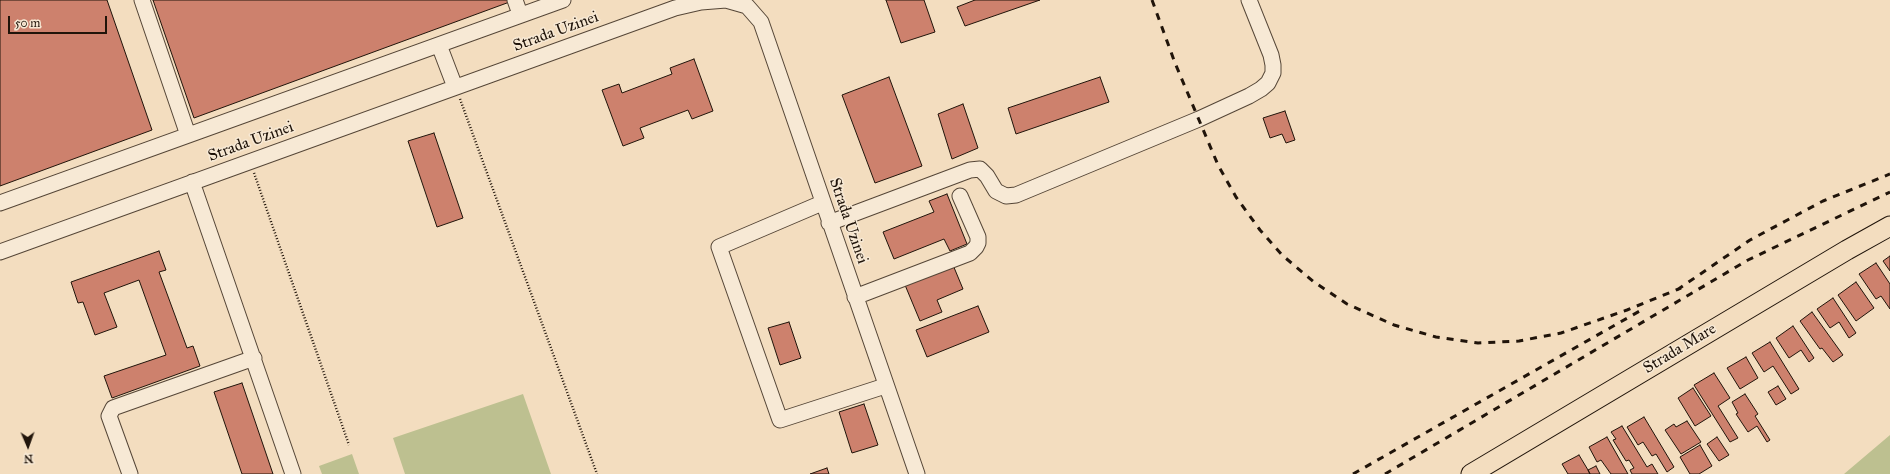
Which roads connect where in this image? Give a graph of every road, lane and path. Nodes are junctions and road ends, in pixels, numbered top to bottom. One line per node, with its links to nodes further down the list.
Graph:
1 (142, 0): 9 (street)
2 (515, 0): 6 (street)
3 (563, 0): 6 (street)
4 (1249, 0): 15 (street)
5 (747, 3): 8 (street, Strada Uzinei); 14 (street, Strada Uzinei)
6 (520, 14): 7 (street)
7 (439, 45): 8 (street); 9 (street)
8 (456, 87): 10 (street, Strada Uzinei); 24 (path)
9 (188, 135): 13 (street)
10 (250, 161): 11 (street, Strada Uzinei); 21 (path)
11 (192, 182): 17 (street, Strada Uzinei); 19 (street)
12 (960, 196): 18 (street)
13 (0, 203)
14 (822, 203): 15 (street, Strada Uzinei); 20 (street)
15 (829, 223): 18 (street, Strada Uzinei)
16 (1890, 226): 26 (main road, Strada Mare)
17 (0, 252)
18 (855, 297): 20 (street, Strada Uzinei)
19 (254, 358): 22 (street); 23 (street)
20 (885, 386): 25 (street, Strada Uzinei)
21 (349, 445)
22 (130, 474)
23 (293, 474)
24 (597, 474)
25 (917, 474)
26 (1471, 474)

